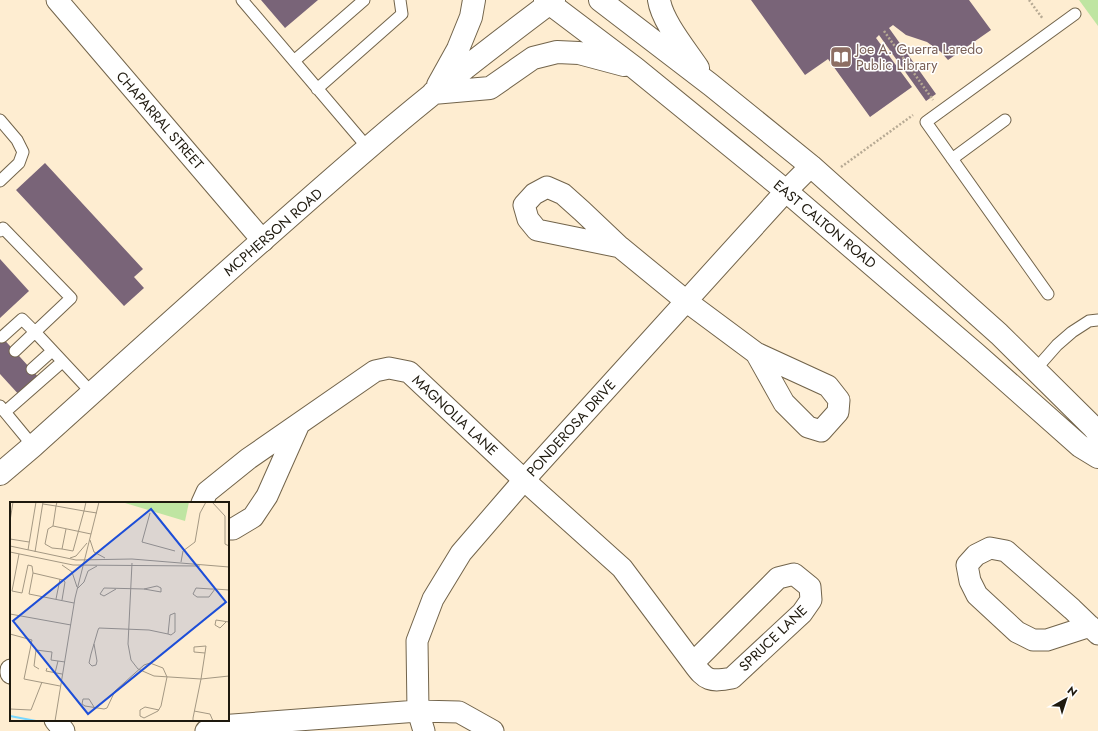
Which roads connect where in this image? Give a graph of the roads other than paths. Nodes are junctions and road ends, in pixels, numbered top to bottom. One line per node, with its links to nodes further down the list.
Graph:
1 (57, 0): 23 (street, CHAPARRAL STREET)
2 (242, 0): 10 (lane)
3 (364, 0): 10 (lane)
4 (400, 0): 13 (lane)
5 (474, 0): 14 (main road)
6 (600, 0): 12 (main road)
7 (659, 0): 12 (main road)
8 (549, 1): 11 (main road, EAST CALTON ROAD); 14 (main road, MCPHERSON ROAD)
9 (1074, 14): 18 (lane)
10 (294, 61): 13 (lane)
11 (634, 68): 14 (main road); 21 (main road, EAST CALTON ROAD)
12 (711, 85): 19 (main road)
13 (317, 89): 17 (lane)
14 (434, 93): 17 (main road, MCPHERSON ROAD)
15 (0, 120): 20 (lane)
16 (1005, 120): 18 (lane)
17 (368, 148): 23 (main road, MCPHERSON ROAD)
18 (952, 159): 25 (lane)
19 (811, 166): 21 (street, PONDEROSA DRIVE); 29 (main road)
20 (0, 181)
21 (786, 191): 26 (street, PONDEROSA DRIVE); 34 (main road, EAST CALTON ROAD)
22 (2, 230): 28 (lane)
23 (263, 240): 38 (main road, MCPHERSON ROAD)
24 (620, 247): 26 (street)
25 (1048, 294)
26 (686, 301): 33 (street); 45 (street, PONDEROSA DRIVE)
27 (1098, 320): 37 (lane)
28 (35, 332): 30 (lane); 31 (lane); 32 (lane)
29 (999, 334): 34 (main road); 37 (main road)
30 (2, 337)
31 (15, 351)
32 (52, 351): 35 (lane); 36 (lane)
33 (756, 353)
34 (975, 353): 43 (main road, EAST CALTON ROAD)
35 (62, 362): 38 (lane); 39 (lane)
36 (32, 370)
37 (1035, 370): 41 (main road)
38 (92, 394): 42 (main road, MCPHERSON ROAD)
39 (2, 409): 42 (lane)
40 (300, 423): 45 (street, MAGNOLIA LANE); 46 (street, MAGNOLIA LANE); 47 (street)
41 (1098, 433)
42 (33, 446): 44 (main road, MCPHERSON ROAD)
43 (1098, 457)
44 (0, 474)
45 (524, 480): 49 (street, SPRUCE LANE); 50 (street, PONDEROSA DRIVE)
46 (202, 502)
47 (229, 529)
48 (1094, 630): 48 (street)
49 (693, 663): 49 (street, SPRUCE LANE)
50 (418, 711): 51 (street); 52 (street, PONDEROSA DRIVE); 53 (street)
51 (206, 731)
52 (424, 731)
53 (493, 731)

